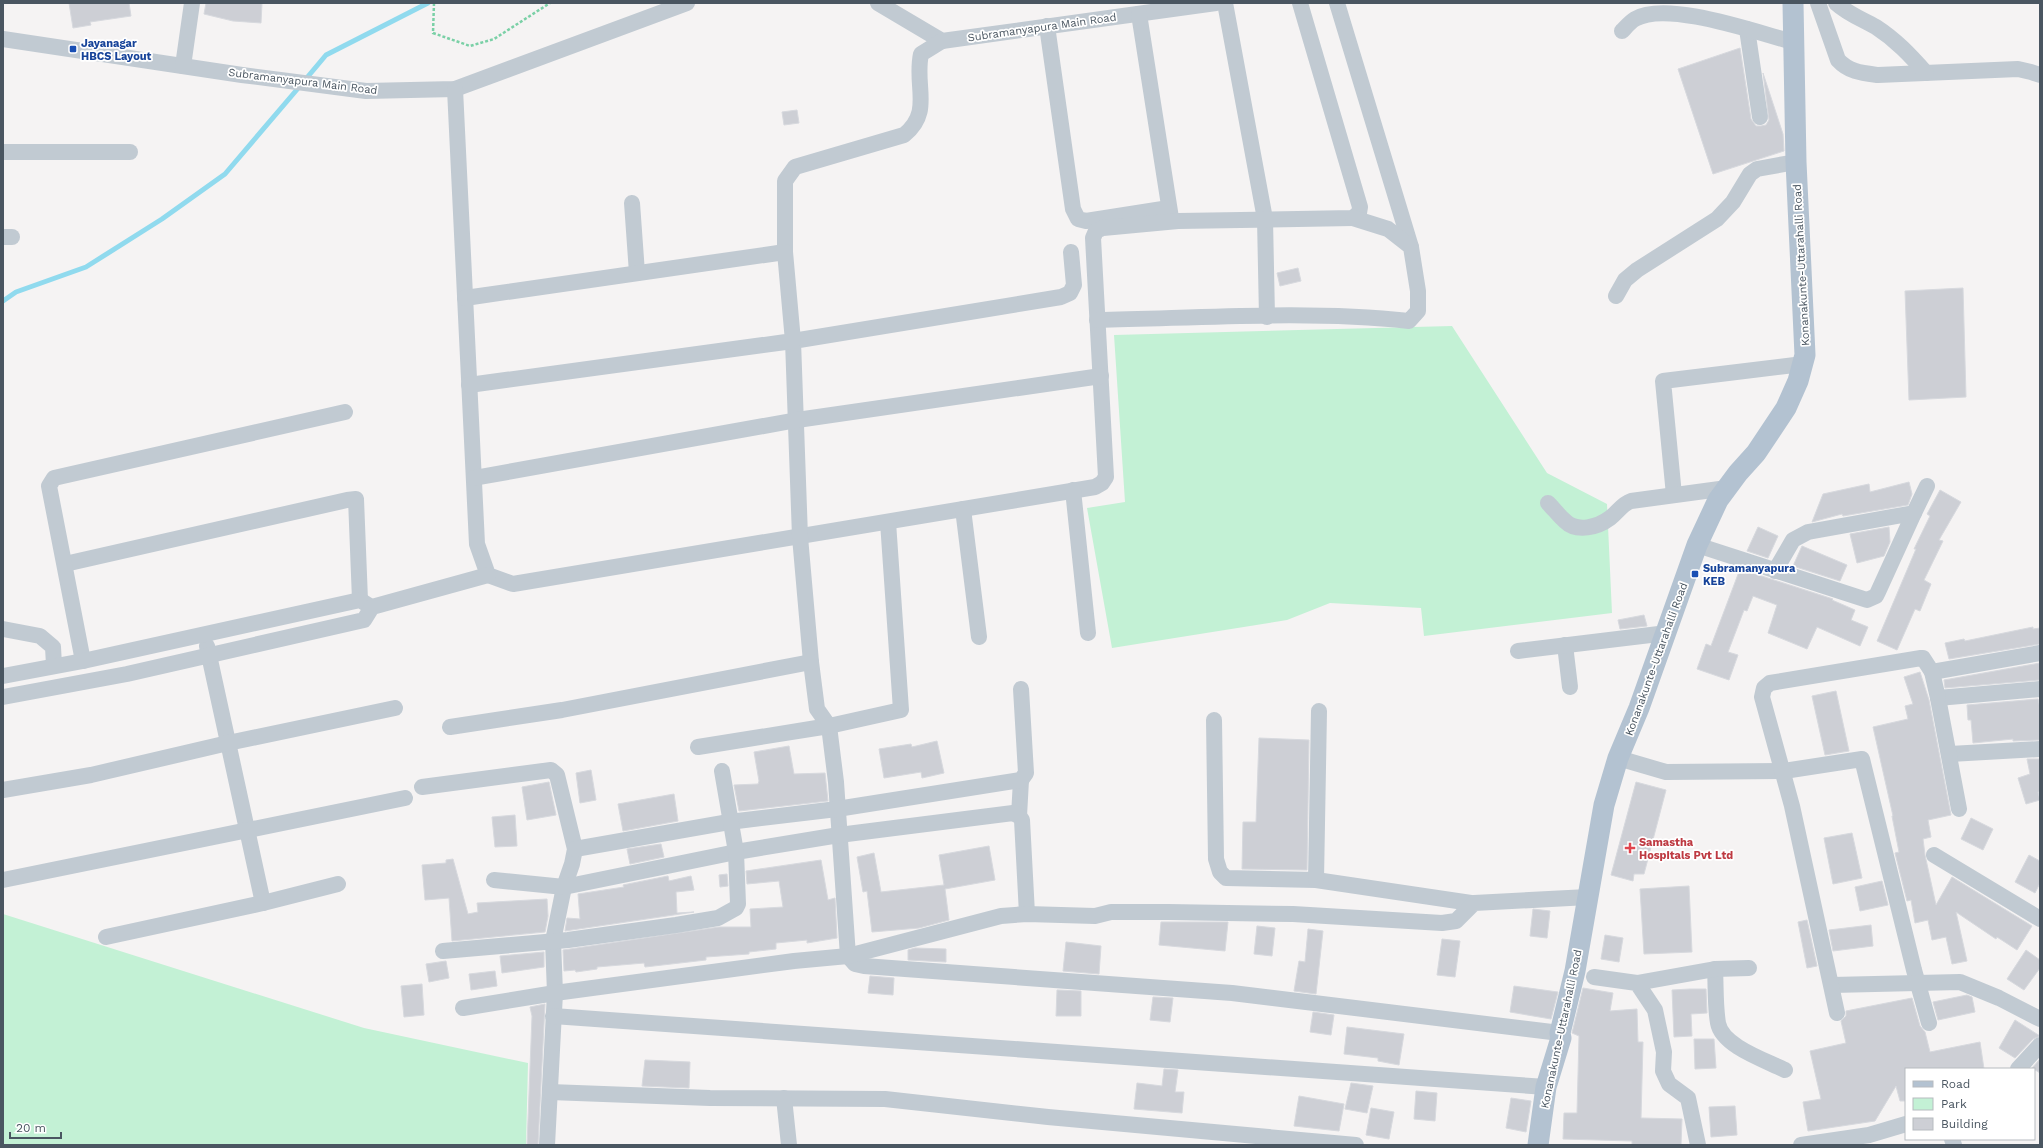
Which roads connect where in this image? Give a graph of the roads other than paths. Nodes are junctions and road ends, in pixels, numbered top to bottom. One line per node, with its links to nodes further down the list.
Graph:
1 (192, 3): 18 (street)
2 (687, 3): 21 (street, Subramanyapura Main Road)
3 (878, 3): 16 (street)
4 (1216, 3): 11 (street, Subramanyapura Main Road)
5 (1225, 3): 29 (street)
6 (1300, 3): 28 (street)
7 (1337, 3): 30 (street)
8 (1793, 3): 17 (main road, Konanakunte-Uttarahalli Road)
9 (1818, 3): 19 (street)
10 (1836, 3): 19 (street)
11 (1139, 14): 12 (street, Subramanyapura Main Road); 27 (street)
12 (1047, 26): 16 (street, Subramanyapura Main Road); 27 (street)
13 (1747, 29): 14 (street); 17 (street); 22 (street)
14 (1622, 31)
15 (3, 39): 18 (street, Subramanyapura Main Road)
16 (942, 41): 31 (street)
17 (1793, 42): 25 (main road, Konanakunte-Uttarahalli Road)
18 (183, 66): 21 (street, Subramanyapura Main Road)
19 (1926, 73): 20 (street)
20 (2040, 76)
21 (455, 89): 35 (street)
22 (1760, 117)
23 (3, 152): 24 (street)
24 (130, 152)
25 (1796, 162): 34 (street); 39 (main road, Konanakunte-Uttarahalli Road)
26 (632, 204): 33 (street)
27 (1170, 215): 29 (street); 37 (street)
28 (1353, 218): 29 (street); 30 (street)
29 (1265, 220): 36 (street)
30 (1411, 247): 36 (street)
31 (784, 252): 33 (street); 38 (street)
32 (1071, 252): 38 (street)
33 (637, 273): 35 (street)
34 (1616, 296)
35 (465, 298): 41 (street)
36 (1267, 316): 37 (street)
37 (1098, 320): 40 (street)
38 (793, 341): 41 (street); 43 (street)
39 (1803, 364): 46 (main road, Konanakunte-Uttarahalli Road); 48 (street)
40 (1101, 376): 43 (street); 47 (street)
41 (469, 385): 44 (street)
42 (345, 412): 55 (street)
43 (797, 420): 44 (street); 53 (street)
44 (474, 478): 57 (street)
45 (1927, 486): 51 (street)
46 (1727, 488): 48 (street); 54 (main road, Konanakunte-Uttarahalli Road)
47 (1073, 490): 50 (street); 62 (street)
48 (1674, 495): 49 (street)
49 (1548, 503)
50 (963, 509): 52 (street); 63 (street)
51 (1914, 513): 56 (street); 56 (street)
52 (888, 522): 53 (street); 81 (street)
53 (800, 537): 57 (street); 69 (street)
54 (1697, 545): 56 (street); 60 (main road, Konanakunte-Uttarahalli Road)
55 (65, 564): 58 (street); 68 (street)
56 (1775, 571)
57 (488, 575): 58 (street)
58 (366, 604): 61 (street); 67 (street)
59 (3, 629): 70 (street)
60 (1667, 633): 64 (street); 87 (main road, Konanakunte-Uttarahalli Road)
61 (204, 634): 67 (street); 68 (street)
62 (1088, 634)
63 (978, 637)
64 (1565, 645): 65 (street); 73 (street)
65 (1518, 651)
66 (2040, 653): 71 (street)
67 (209, 657): 76 (street); 83 (street)
68 (82, 661): 70 (street)
69 (811, 662): 81 (street); 82 (street)
70 (54, 665): 72 (street)
71 (1932, 672): 77 (street); 89 (street)
72 (3, 676)
73 (1570, 687)
74 (1021, 689): 90 (street)
75 (2040, 689): 77 (street)
76 (3, 697)
77 (1938, 698): 86 (street)
78 (395, 708): 83 (street)
79 (1320, 711): 105 (street)
80 (1214, 720): 105 (street)
81 (829, 726): 84 (street); 94 (street)
82 (450, 727)
83 (228, 743): 92 (street); 98 (street)
84 (698, 747)
85 (2040, 749): 86 (street)
86 (1950, 754): 95 (street)
87 (1618, 758): 89 (street); 108 (main road, Konanakunte-Uttarahalli Road)
88 (722, 771): 97 (street)
89 (1784, 771): 120 (street); 122 (street)
90 (1021, 780): 94 (street); 96 (street)
91 (422, 787): 100 (street)
92 (3, 790)
93 (405, 798): 98 (street)
94 (837, 809): 97 (street); 99 (street)
95 (1959, 809)
96 (1019, 816): 99 (street); 111 (street)
97 (729, 822): 100 (street); 101 (street)
98 (247, 832): 103 (street); 109 (street)
99 (839, 836): 101 (street); 116 (street)
100 (575, 849): 107 (street)
101 (736, 852): 107 (street); 114 (street)
102 (1934, 855): 112 (street)
103 (3, 880)
104 (494, 880): 107 (street)
105 (1316, 880): 110 (street)
106 (338, 884): 109 (street)
107 (564, 887): 114 (street)
108 (1588, 897): 110 (street); 129 (main road, Konanakunte-Uttarahalli Road)
109 (263, 903): 113 (street)
110 (1471, 903): 111 (street)
111 (1027, 914): 116 (street)
112 (2040, 919)
113 (106, 937)
114 (553, 941): 115 (street); 123 (street)
115 (443, 951)
116 (848, 956): 123 (street); 129 (street)
117 (1749, 968): 118 (street)
118 (1716, 969): 121 (street); 132 (street)
119 (1594, 977): 121 (street)
120 (1917, 982): 122 (street); 127 (street); 128 (street)
121 (1637, 983): 142 (street)
122 (1832, 985): 125 (street)
123 (555, 993): 124 (street); 126 (street)
124 (463, 1008)
125 (1837, 1013)
126 (553, 1016): 133 (street); 134 (street)
127 (2040, 1019)
128 (1929, 1023)
129 (1560, 1033): 133 (main road, Konanakunte-Uttarahalli Road)
130 (2040, 1045): 131 (street)
131 (2019, 1068)
132 (1785, 1070)
133 (1546, 1087): 141 (main road, Konanakunte-Uttarahalli Road)
134 (550, 1092): 135 (street); 138 (street)
135 (784, 1098): 139 (street); 140 (street)
136 (1905, 1124): 137 (street)
137 (1870, 1140): 143 (street)
138 (547, 1145)
139 (789, 1145)
140 (1356, 1145)
141 (1538, 1145)
142 (1698, 1145)
143 (1801, 1145)

